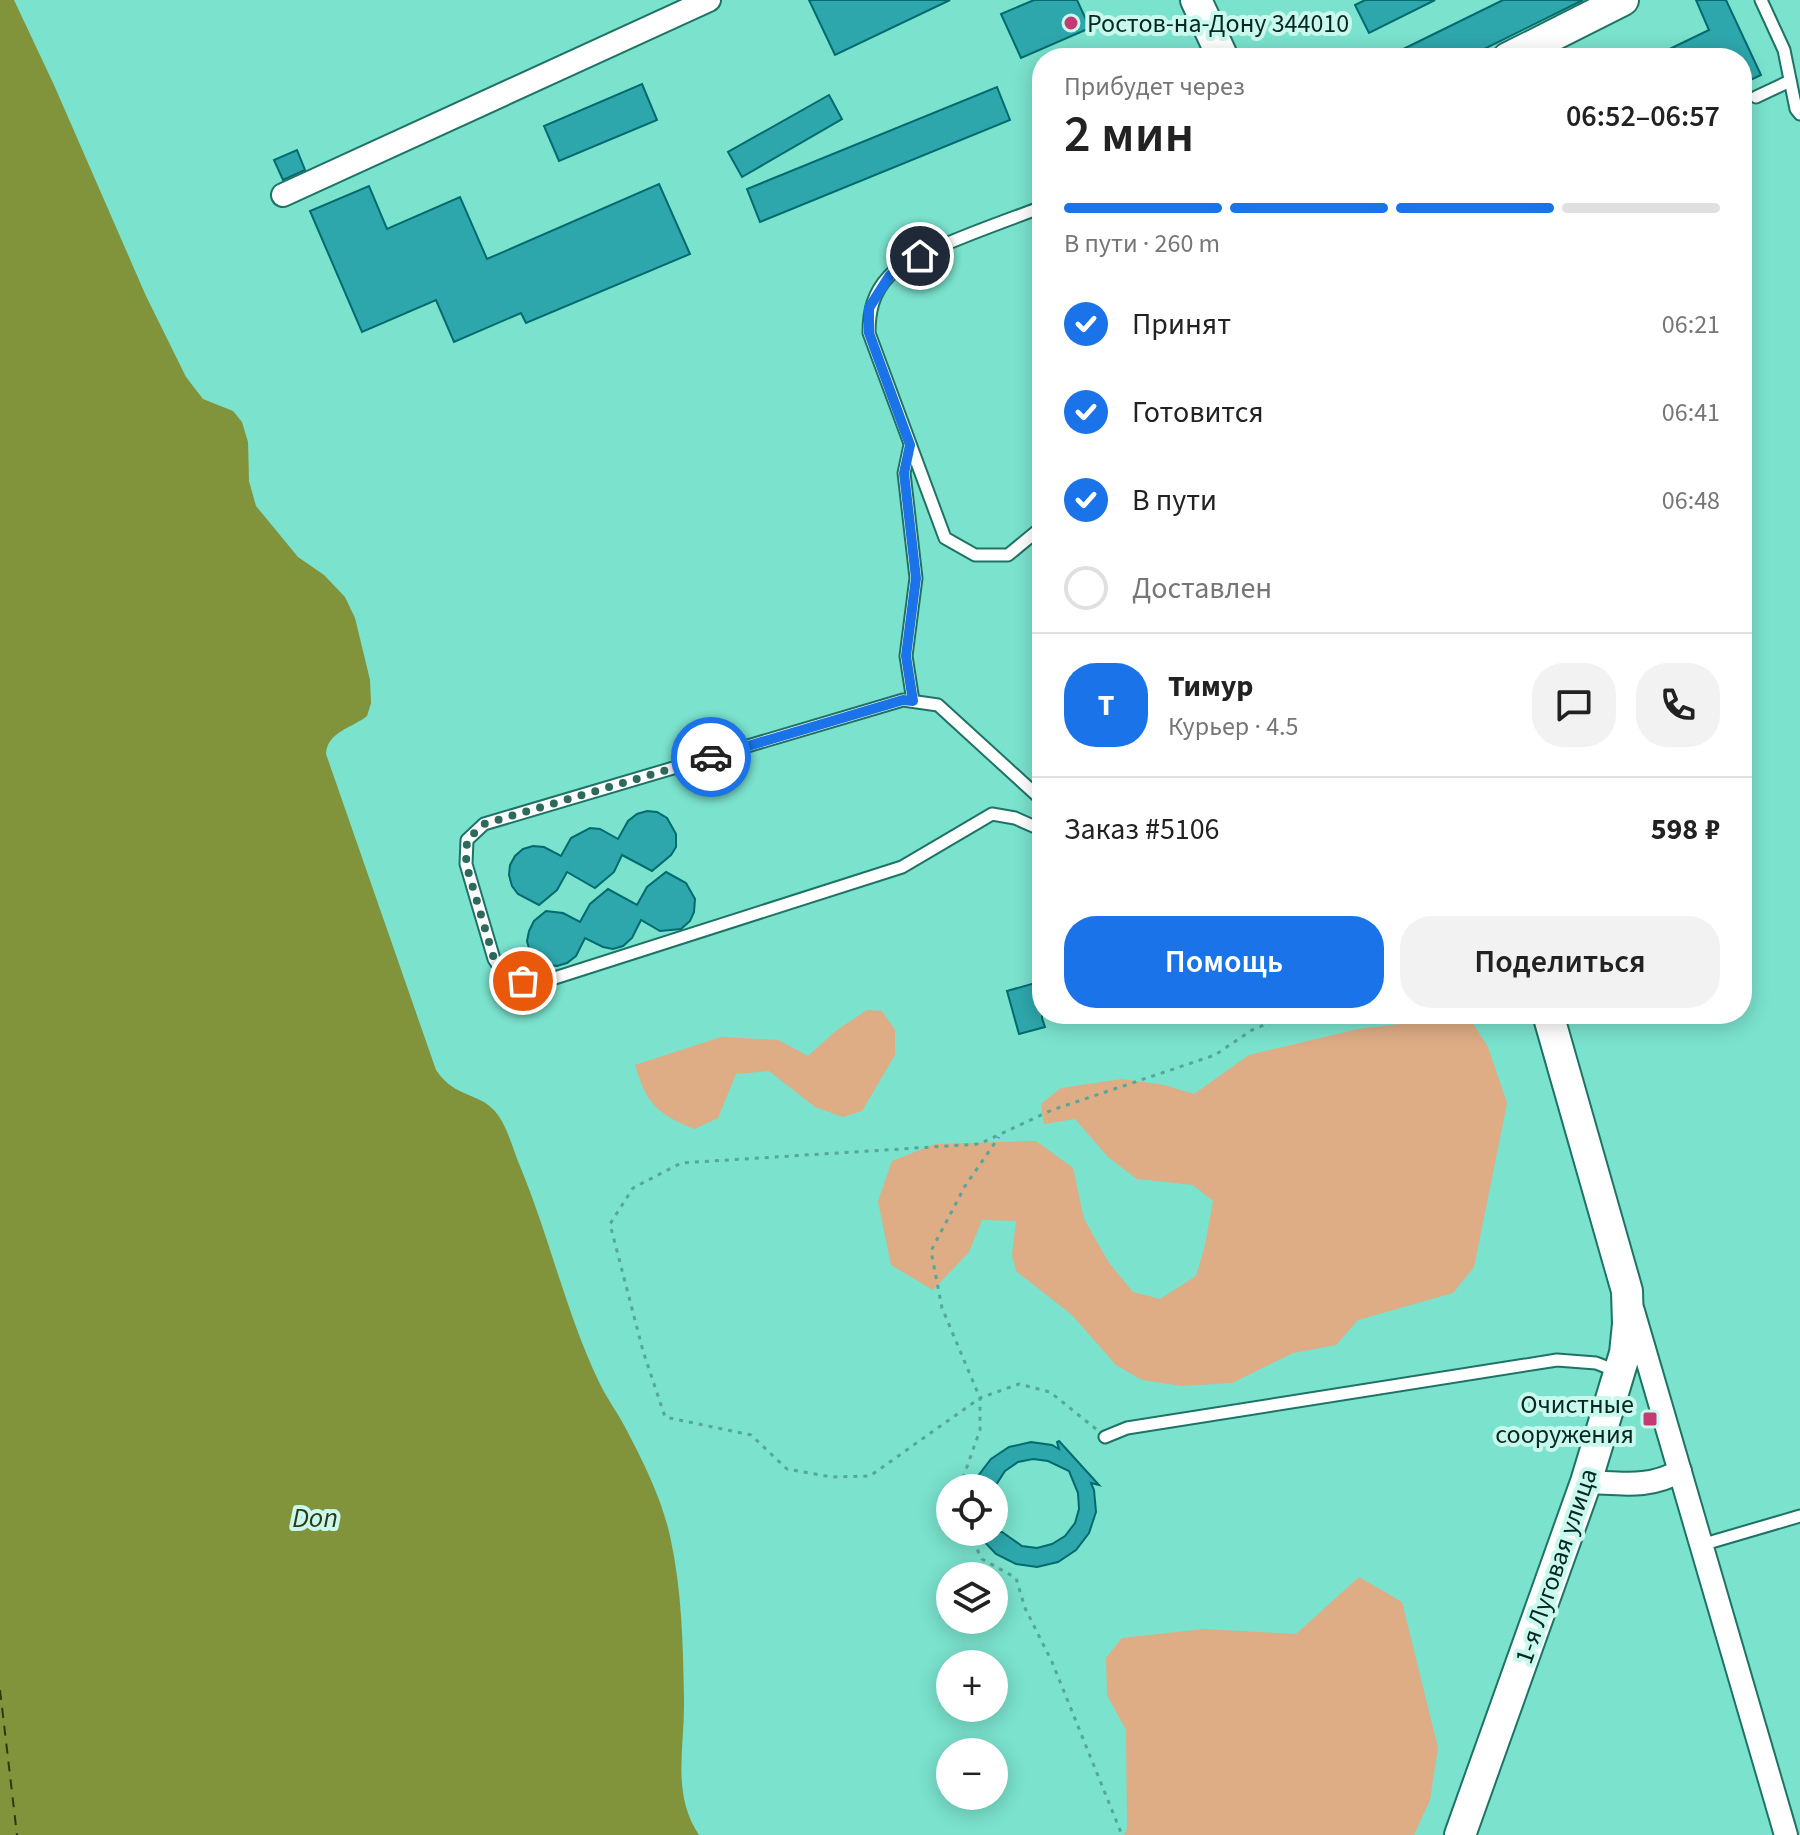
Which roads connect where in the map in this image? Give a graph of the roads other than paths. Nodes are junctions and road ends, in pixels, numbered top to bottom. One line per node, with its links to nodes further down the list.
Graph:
1 (709, 0): 10 (street)
2 (1196, 0): 5 (main road)
3 (1623, 0): 6 (main road)
4 (1761, 0): 7 (lane)
5 (1218, 48)
6 (1528, 48)
7 (1790, 81): 8 (lane); 9 (lane)
8 (1756, 97)
9 (1800, 114)
10 (283, 195)
11 (1032, 211): 12 (lane)
12 (910, 445): 13 (lane); 14 (lane)
13 (1032, 535)
14 (913, 701): 15 (lane); 16 (lane)
15 (1032, 791)
16 (1032, 826)
17 (1551, 1024): 18 (main road, 1-я Луговая улица)
18 (1627, 1291): 19 (main road, 1-я Луговая улица); 21 (street, 1-я Луговая улица)
19 (1619, 1372): 20 (lane); 22 (main road, 1-я Луговая улица)
20 (1105, 1437)
21 (1680, 1471): 22 (street); 24 (street, 1-я Луговая улица)
22 (1586, 1482): 25 (main road, 1-я Луговая улица)
23 (1800, 1516): 24 (lane)
24 (1701, 1545): 26 (street, 1-я Луговая улица)
25 (1460, 1835)
26 (1786, 1835)

